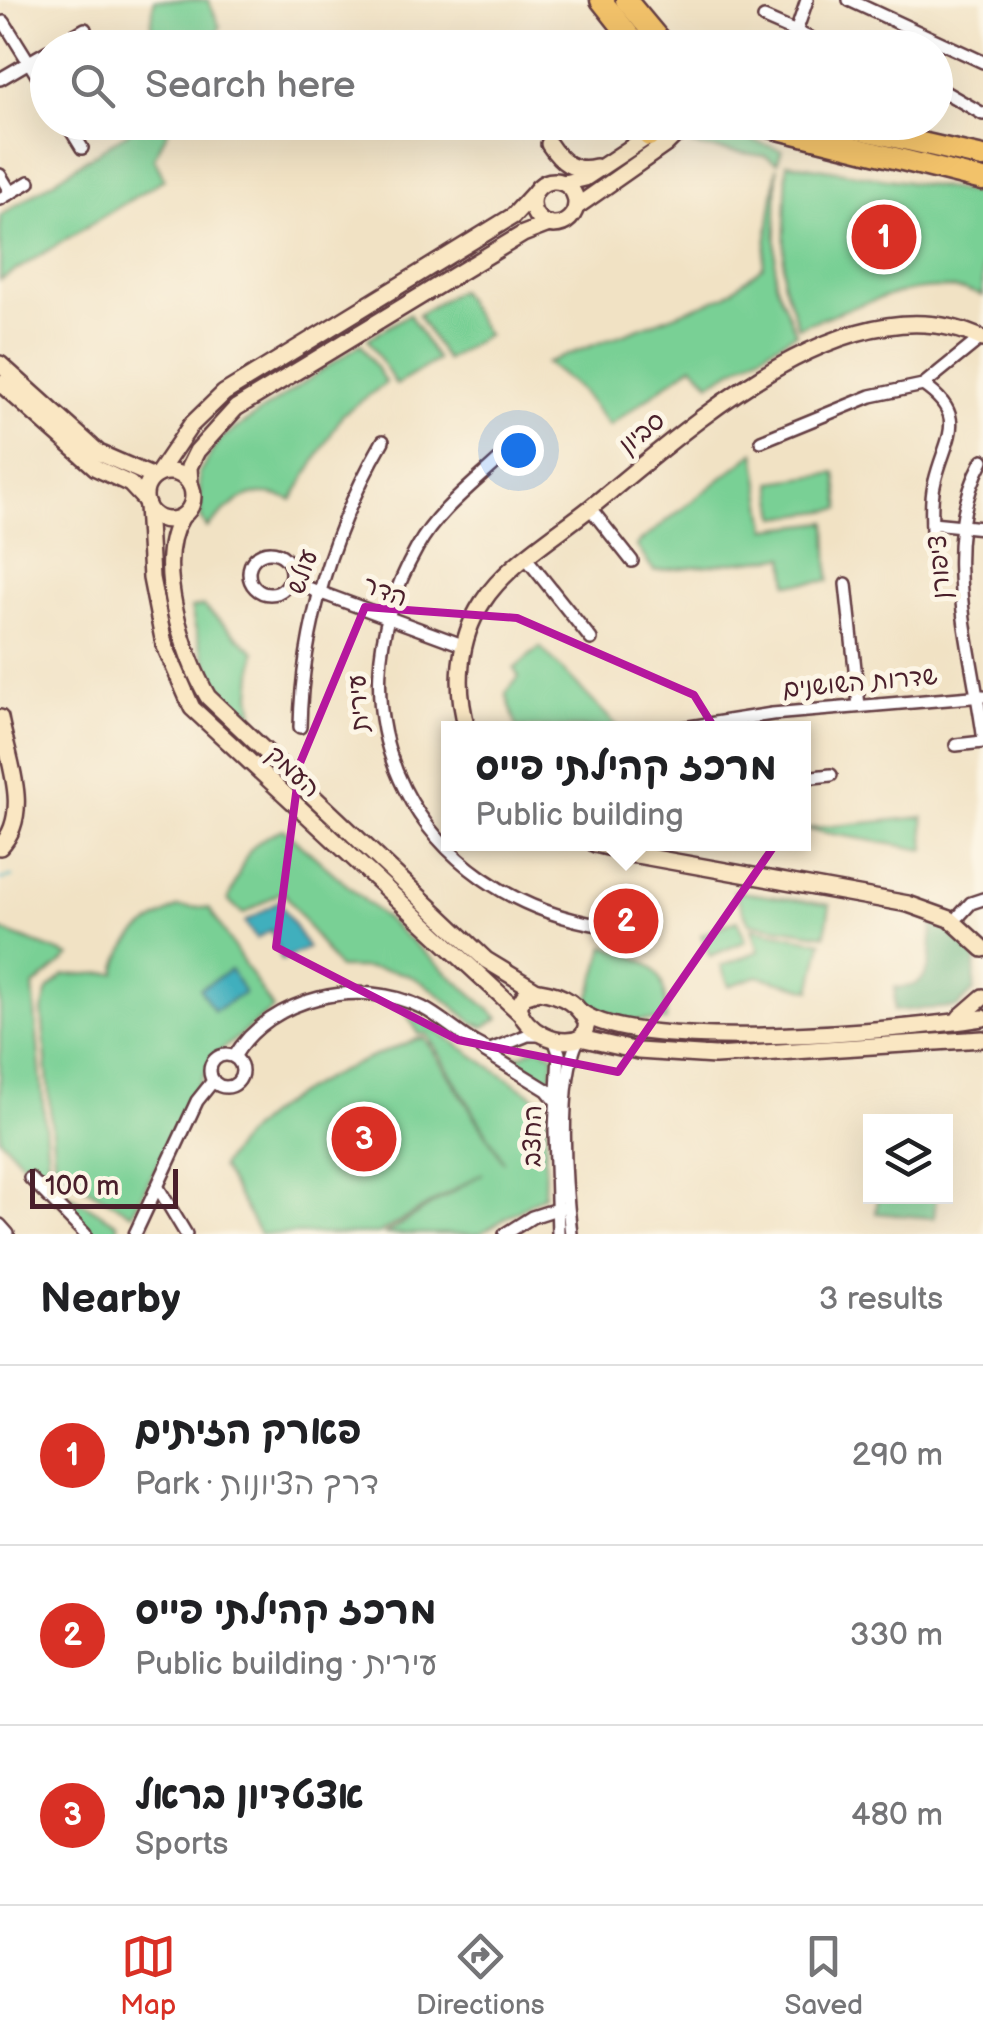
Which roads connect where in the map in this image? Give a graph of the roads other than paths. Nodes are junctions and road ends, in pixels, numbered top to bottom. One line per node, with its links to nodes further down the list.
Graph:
1 (600, 0): 7 (highway)
2 (806, 0): 10 (street)
3 (848, 0): 11 (street)
4 (634, 3): 8 (highway)
5 (764, 18): 9 (street)
6 (4, 22): 13 (street)
7 (624, 30)
8 (653, 30)
9 (791, 30)
10 (797, 30)
11 (913, 30)
12 (953, 48): 14 (street)
13 (28, 62): 15 (street); 16 (street)
14 (983, 62)
15 (30, 65)
16 (0, 79)
17 (953, 97): 18 (street)
18 (983, 114)
19 (77, 140): 25 (street)
20 (649, 140): 27 (main road)
21 (657, 140): 34 (main road)
22 (820, 140): 29 (highway)
23 (908, 140): 26 (highway)
24 (549, 144): 27 (main road)
25 (82, 148)
26 (983, 157)
27 (610, 162): 31 (main road)
28 (0, 175): 33 (street)
29 (983, 180)
30 (29, 182): 33 (street)
31 (564, 183): 32 (main road); 34 (main road)
32 (534, 193): 35 (main road); 44 (main road)
33 (6, 196)
34 (576, 207): 35 (main road)
35 (549, 224): 45 (main road)
36 (982, 339): 39 (street); 47 (main road, סביון)
37 (0, 364): 44 (main road)
38 (0, 383): 46 (main road)
39 (923, 385): 40 (street); 49 (street)
40 (761, 440)
41 (383, 442): 55 (street, עולש)
42 (500, 459): 56 (street, עירית)
43 (983, 460): 49 (street, ציפורן)
44 (156, 476): 45 (main road); 46 (main road)
45 (190, 484): 48 (main road)
46 (146, 502): 48 (main road); 87 (main road, העמק)
47 (590, 508): 51 (main road, סביון); 52 (street)
48 (181, 518): 84 (main road, העמק)
49 (959, 524): 50 (street); 58 (street, ציפורן)
50 (983, 528)
51 (527, 559): 59 (street); 60 (main road, סביון)
52 (632, 562)
53 (289, 581): 55 (street, הדר)
54 (846, 584): 62 (street)
55 (318, 592): 56 (street, הדר); 68 (street, עולש)
56 (387, 617): 60 (street, הדר); 74 (street, עירית)
57 (983, 624): 58 (street)
58 (968, 625): 61 (street, ציפורן)
59 (591, 639)
60 (464, 646): 65 (main road, סביון)
61 (980, 695): 62 (street, שדרות השושנים); 69 (street, ציפורן)
62 (859, 706): 63 (street, שדרות השושנים)
63 (772, 714): 66 (street, שדרות השושנים); 67 (street)
64 (0, 718): 75 (main road)
65 (466, 721)
66 (727, 721)
67 (773, 721)
68 (300, 727)
69 (983, 734)
70 (983, 742): 71 (street)
71 (956, 745)
72 (831, 775): 73 (street)
73 (811, 777)
74 (441, 837)
75 (0, 847)
76 (454, 851): 81 (street, עירית)
77 (656, 851): 83 (main road)
78 (662, 851): 80 (main road)
79 (983, 899): 80 (street)
80 (960, 915): 82 (main road)
81 (604, 926)
82 (983, 936)
83 (983, 949)
84 (537, 992): 86 (main road, העמק); 87 (main road)
85 (983, 997): 89 (main road)
86 (582, 1012): 89 (main road); 91 (main road)
87 (520, 1015): 90 (main road, העמק); 94 (street)
88 (983, 1018): 89 (main road)
89 (948, 1022)
90 (549, 1037): 91 (main road); 94 (street); 97 (street, החצב)
91 (579, 1039): 92 (main road); 100 (street, החצב)
92 (980, 1040)
93 (471, 1041): 94 (street); 95 (street); 97 (street)
94 (511, 1044)
95 (234, 1057): 96 (street); 96 (street)
96 (213, 1080): 99 (street)
97 (556, 1101): 100 (street, החצב)
98 (30, 1178): 104 (street)
99 (159, 1189): 105 (street); 106 (street)
100 (563, 1208): 101 (street); 108 (street, החצב); 109 (street, החצב)
101 (524, 1222): 107 (street); 108 (street)
102 (0, 1225): 103 (street)
103 (8, 1234)
104 (85, 1234)
105 (134, 1234)
106 (186, 1234)
107 (505, 1234)
108 (557, 1234)
109 (571, 1234)

